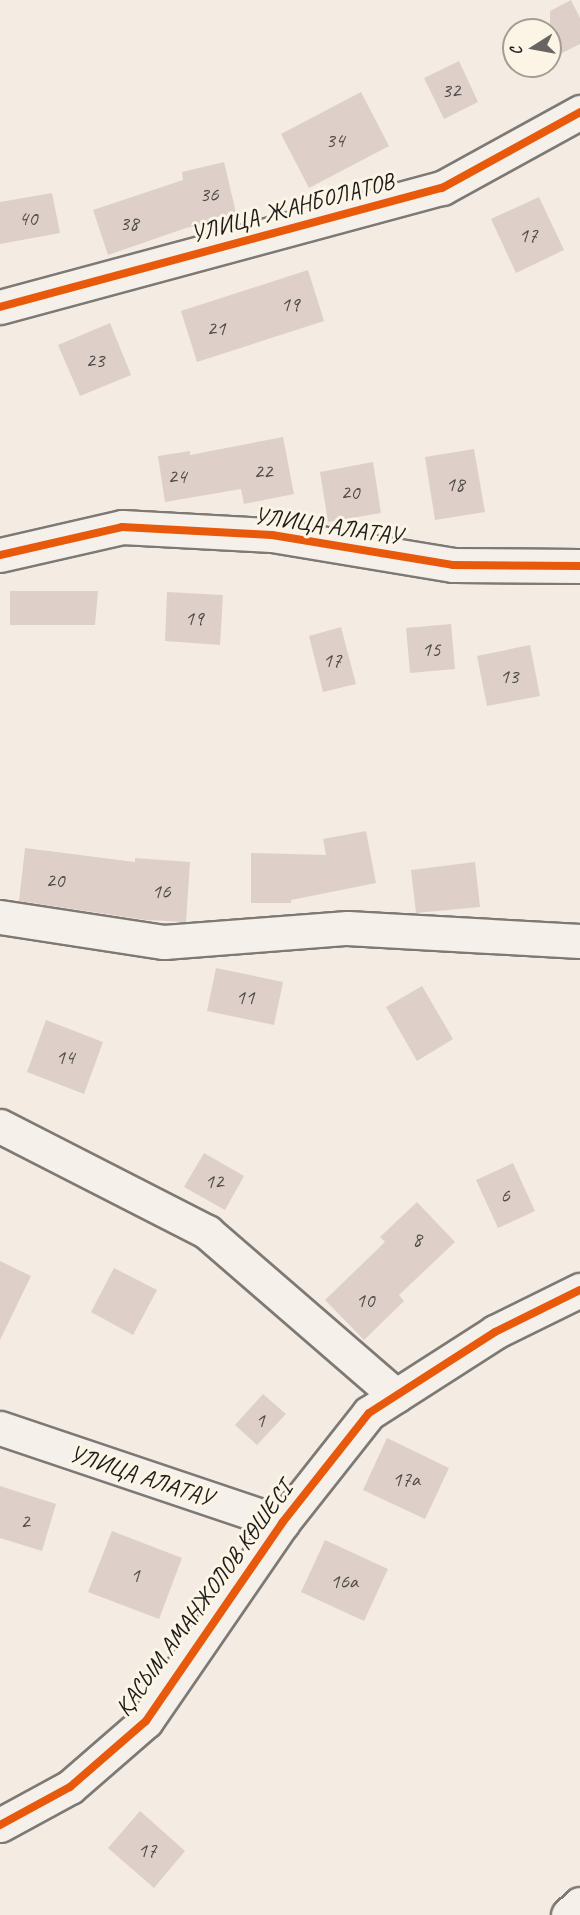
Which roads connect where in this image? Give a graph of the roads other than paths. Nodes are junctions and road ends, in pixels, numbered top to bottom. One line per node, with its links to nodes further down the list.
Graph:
1 (580, 112): 2 (street, УЛИЦА ЖАНБОЛАТОВ)
2 (0, 307)
3 (0, 555): 4 (street, УЛИЦА АЛАТАУ)
4 (580, 566)
5 (0, 917): 6 (street)
6 (580, 941)
7 (0, 1126): 9 (street)
8 (580, 1290): 9 (street, ҚАСЫМ АМАНЖОЛОВ КӨШЕСІ)
9 (396, 1396): 11 (street, ҚАСЫМ АМАНЖОЛОВ КӨШЕСІ)
10 (0, 1428): 11 (street, УЛИЦА АЛАТАУ)
11 (282, 1523): 12 (street, ҚАСЫМ АМАНЖОЛОВ КӨШЕСІ)
12 (0, 1825)
13 (580, 1904): 14 (street)
14 (568, 1915)

